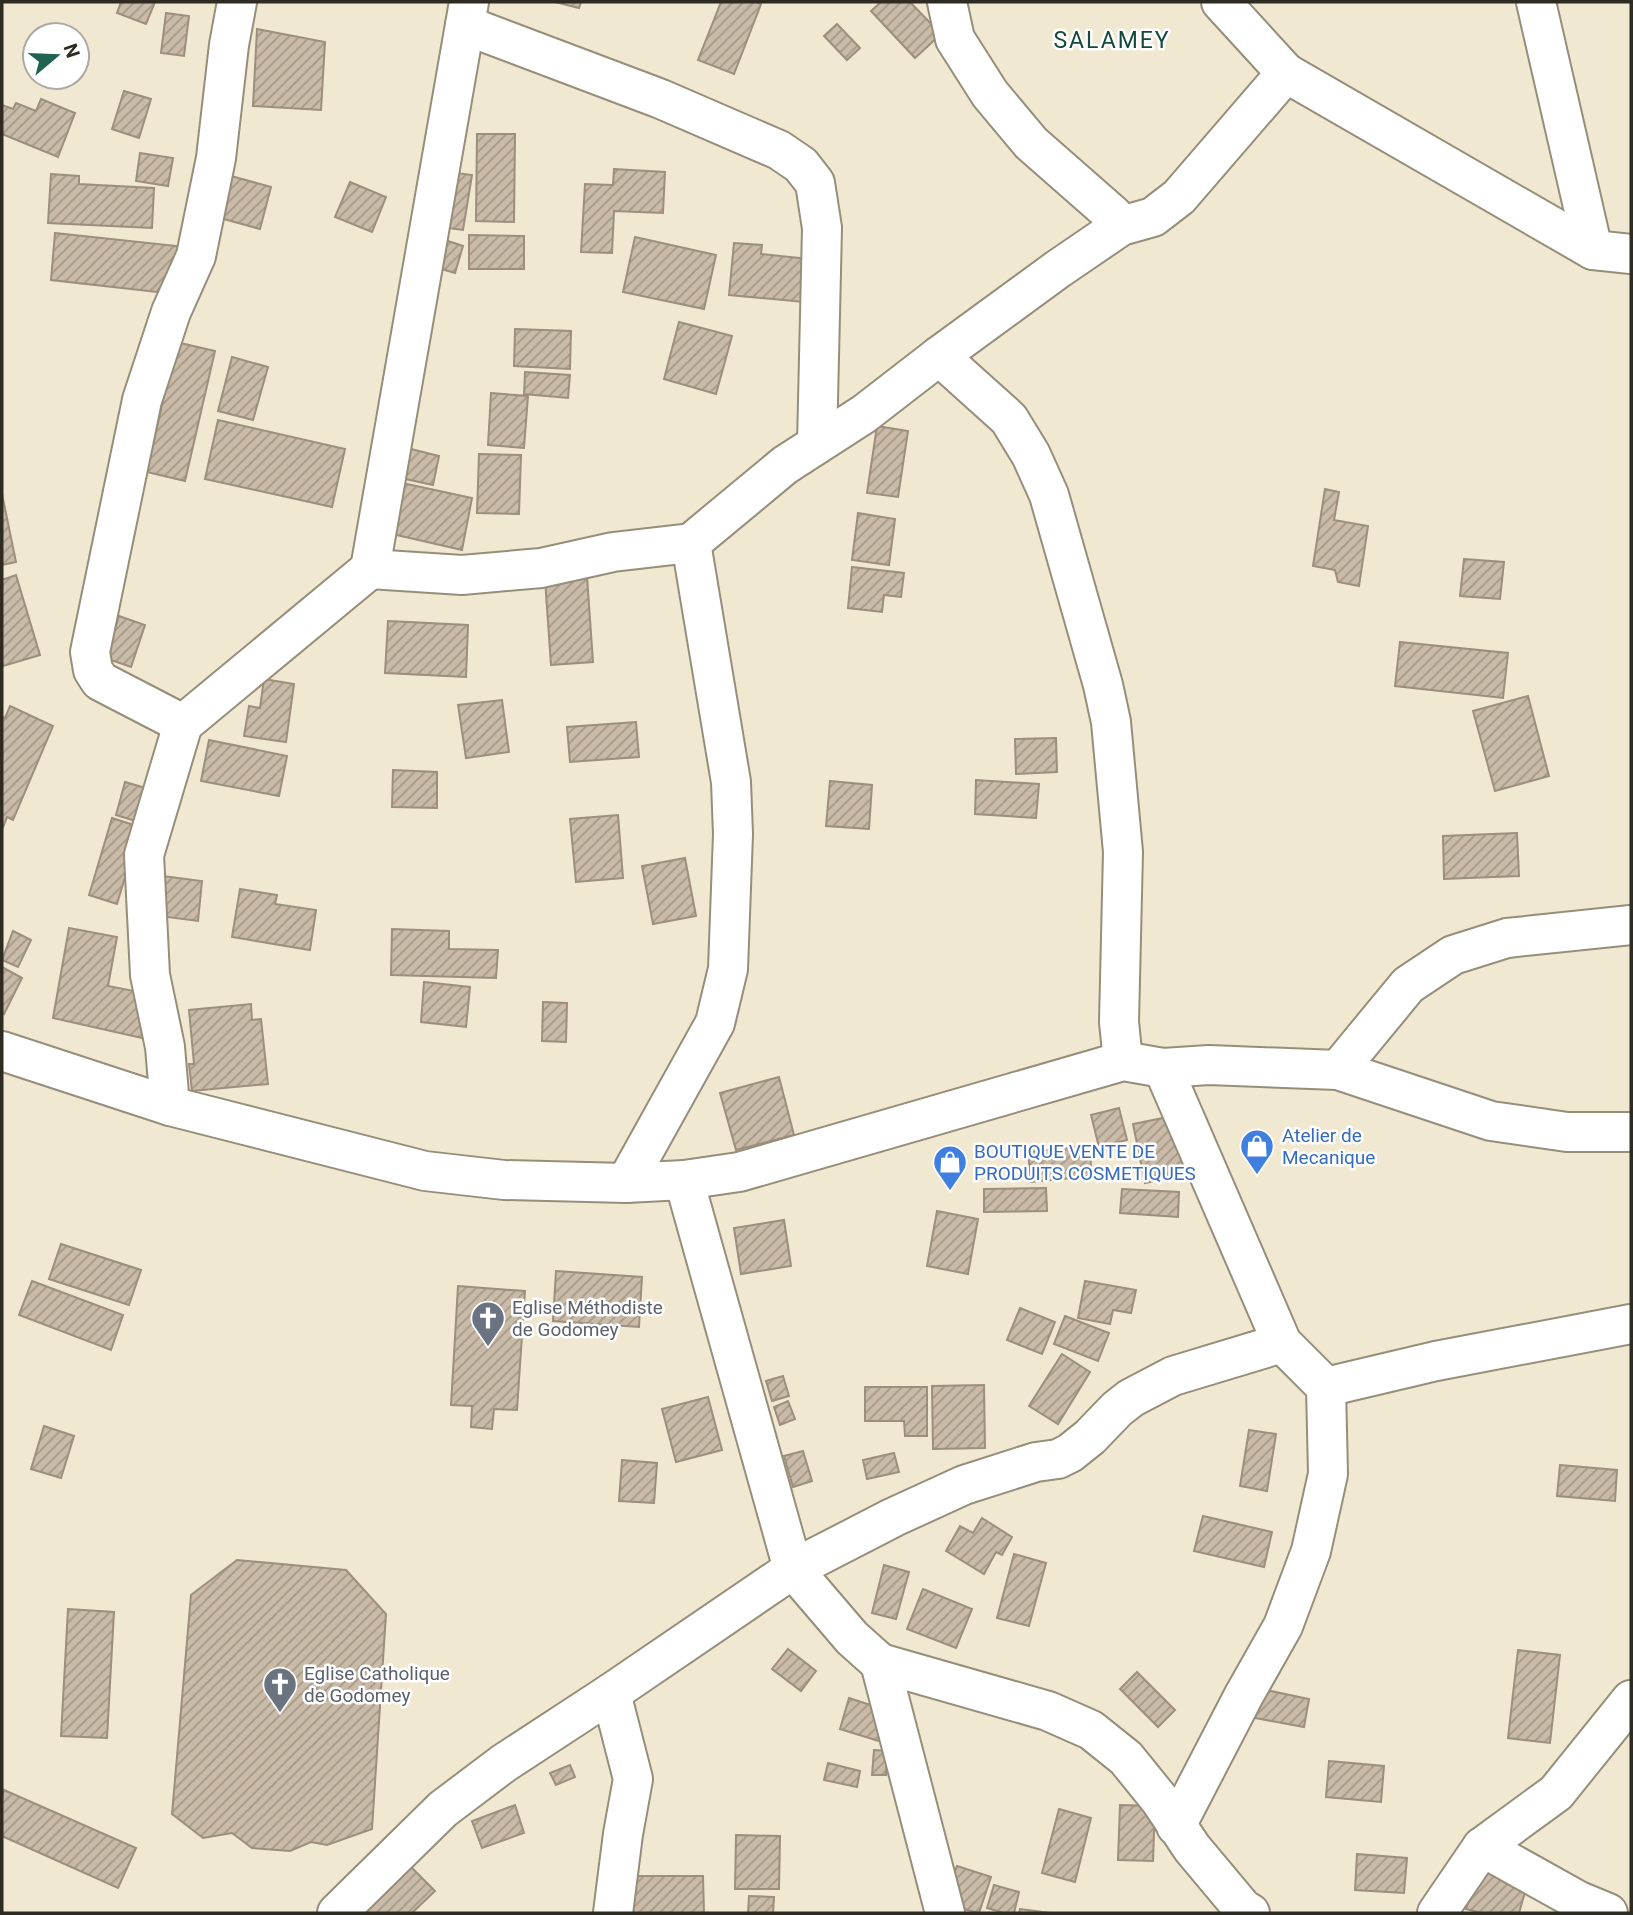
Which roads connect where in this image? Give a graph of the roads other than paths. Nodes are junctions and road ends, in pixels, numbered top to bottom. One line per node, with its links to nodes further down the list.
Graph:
1 (237, 2): 14 (street)
2 (947, 2): 7 (street)
3 (1221, 2): 6 (street)
4 (1535, 2): 8 (street)
5 (467, 14): 11 (street); 13 (street)
6 (1286, 74): 7 (street); 8 (street)
7 (1121, 226): 10 (street)
8 (1593, 250): 9 (street)
9 (1631, 254)
10 (939, 356): 11 (street); 17 (street)
11 (817, 444): 12 (street)
12 (691, 543): 13 (street); 23 (street)
13 (370, 569): 14 (street)
14 (183, 724): 20 (street)
15 (1631, 925): 19 (street)
16 (2, 1051): 20 (street)
17 (1123, 1062): 18 (street); 22 (street)
18 (1163, 1068): 19 (street); 25 (street)
19 (1338, 1070): 21 (street)
20 (170, 1106): 23 (street)
21 (1631, 1132)
22 (684, 1180): 23 (street); 27 (street)
23 (626, 1183)
24 (1631, 1324): 26 (street)
25 (1282, 1343): 26 (street); 27 (street)
26 (1326, 1387): 31 (street)
27 (793, 1569): 28 (street); 29 (street)
28 (880, 1663): 31 (street); 35 (street)
29 (611, 1693): 33 (street); 34 (street)
30 (1631, 1700): 32 (street)
31 (1176, 1826): 36 (street)
32 (1482, 1847): 37 (street); 38 (street)
33 (337, 1913)
34 (612, 1913)
35 (945, 1913)
36 (1250, 1913)
37 (1437, 1913)
38 (1608, 1913)

